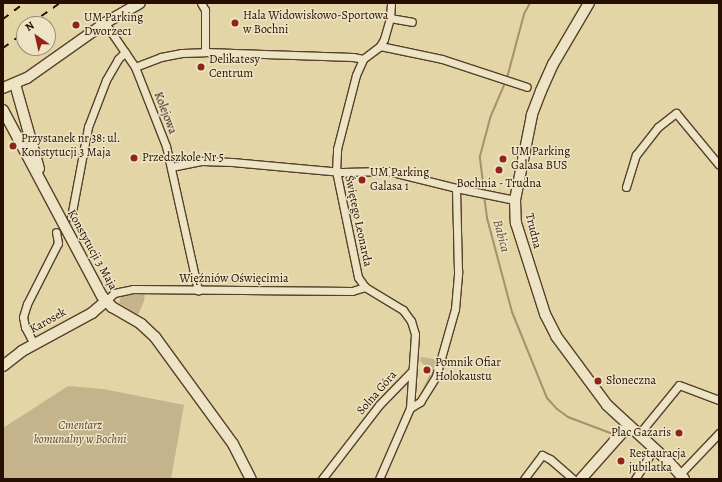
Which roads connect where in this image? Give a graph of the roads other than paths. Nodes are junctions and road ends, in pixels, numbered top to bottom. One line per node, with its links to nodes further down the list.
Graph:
1 (140, 3): 7 (street)
2 (201, 3): 10 (street)
3 (391, 3): 5 (street)
4 (589, 3): 23 (street, Trudna)
5 (390, 18): 6 (street); 8 (street)
6 (412, 22)
7 (105, 23): 9 (street, Kolejowa); 13 (street)
8 (380, 46): 11 (street); 14 (street)
9 (124, 52): 12 (street, Kolejowa); 24 (street)
10 (205, 52): 11 (street); 12 (street)
11 (363, 59): 20 (street, Świętego Leonarda)
12 (135, 67): 19 (street, Kolejowa)
13 (15, 84): 15 (street); 17 (street)
14 (527, 87)
15 (3, 88)
16 (3, 110): 17 (street)
17 (30, 155): 28 (street, Konstytucji 3 Maja)
18 (719, 165): 21 (street)
19 (171, 167): 20 (street); 27 (street, Kolejowa)
20 (336, 171): 22 (street); 26 (street, Świętego Leonarda)
21 (626, 187)
22 (456, 188): 23 (street); 33 (street)
23 (515, 200): 34 (street, Trudna)
24 (71, 217)
25 (56, 232): 29 (street)
26 (365, 287): 27 (street, Więźniów Oświęcimia); 31 (street, Solna Góra)
27 (198, 290): 28 (street, Więźniów Oświęcimia)
28 (106, 301): 29 (street, Karosek); 39 (street, Konstytucji 3 Maja)
29 (34, 344): 30 (street, Karosek)
30 (3, 366)
31 (411, 372): 33 (street); 40 (street, Solna Góra)
32 (719, 400): 36 (street)
33 (410, 408): 41 (street)
34 (629, 425): 36 (street, Trudna); 44 (street)
35 (719, 433): 38 (street)
36 (639, 434): 37 (street, Trudna)
37 (654, 448): 38 (street, Trudna); 45 (street)
38 (682, 476)
39 (251, 479)
40 (322, 479)
41 (379, 479)
42 (524, 479): 43 (street)
43 (573, 479)
44 (582, 479)
45 (635, 479)

